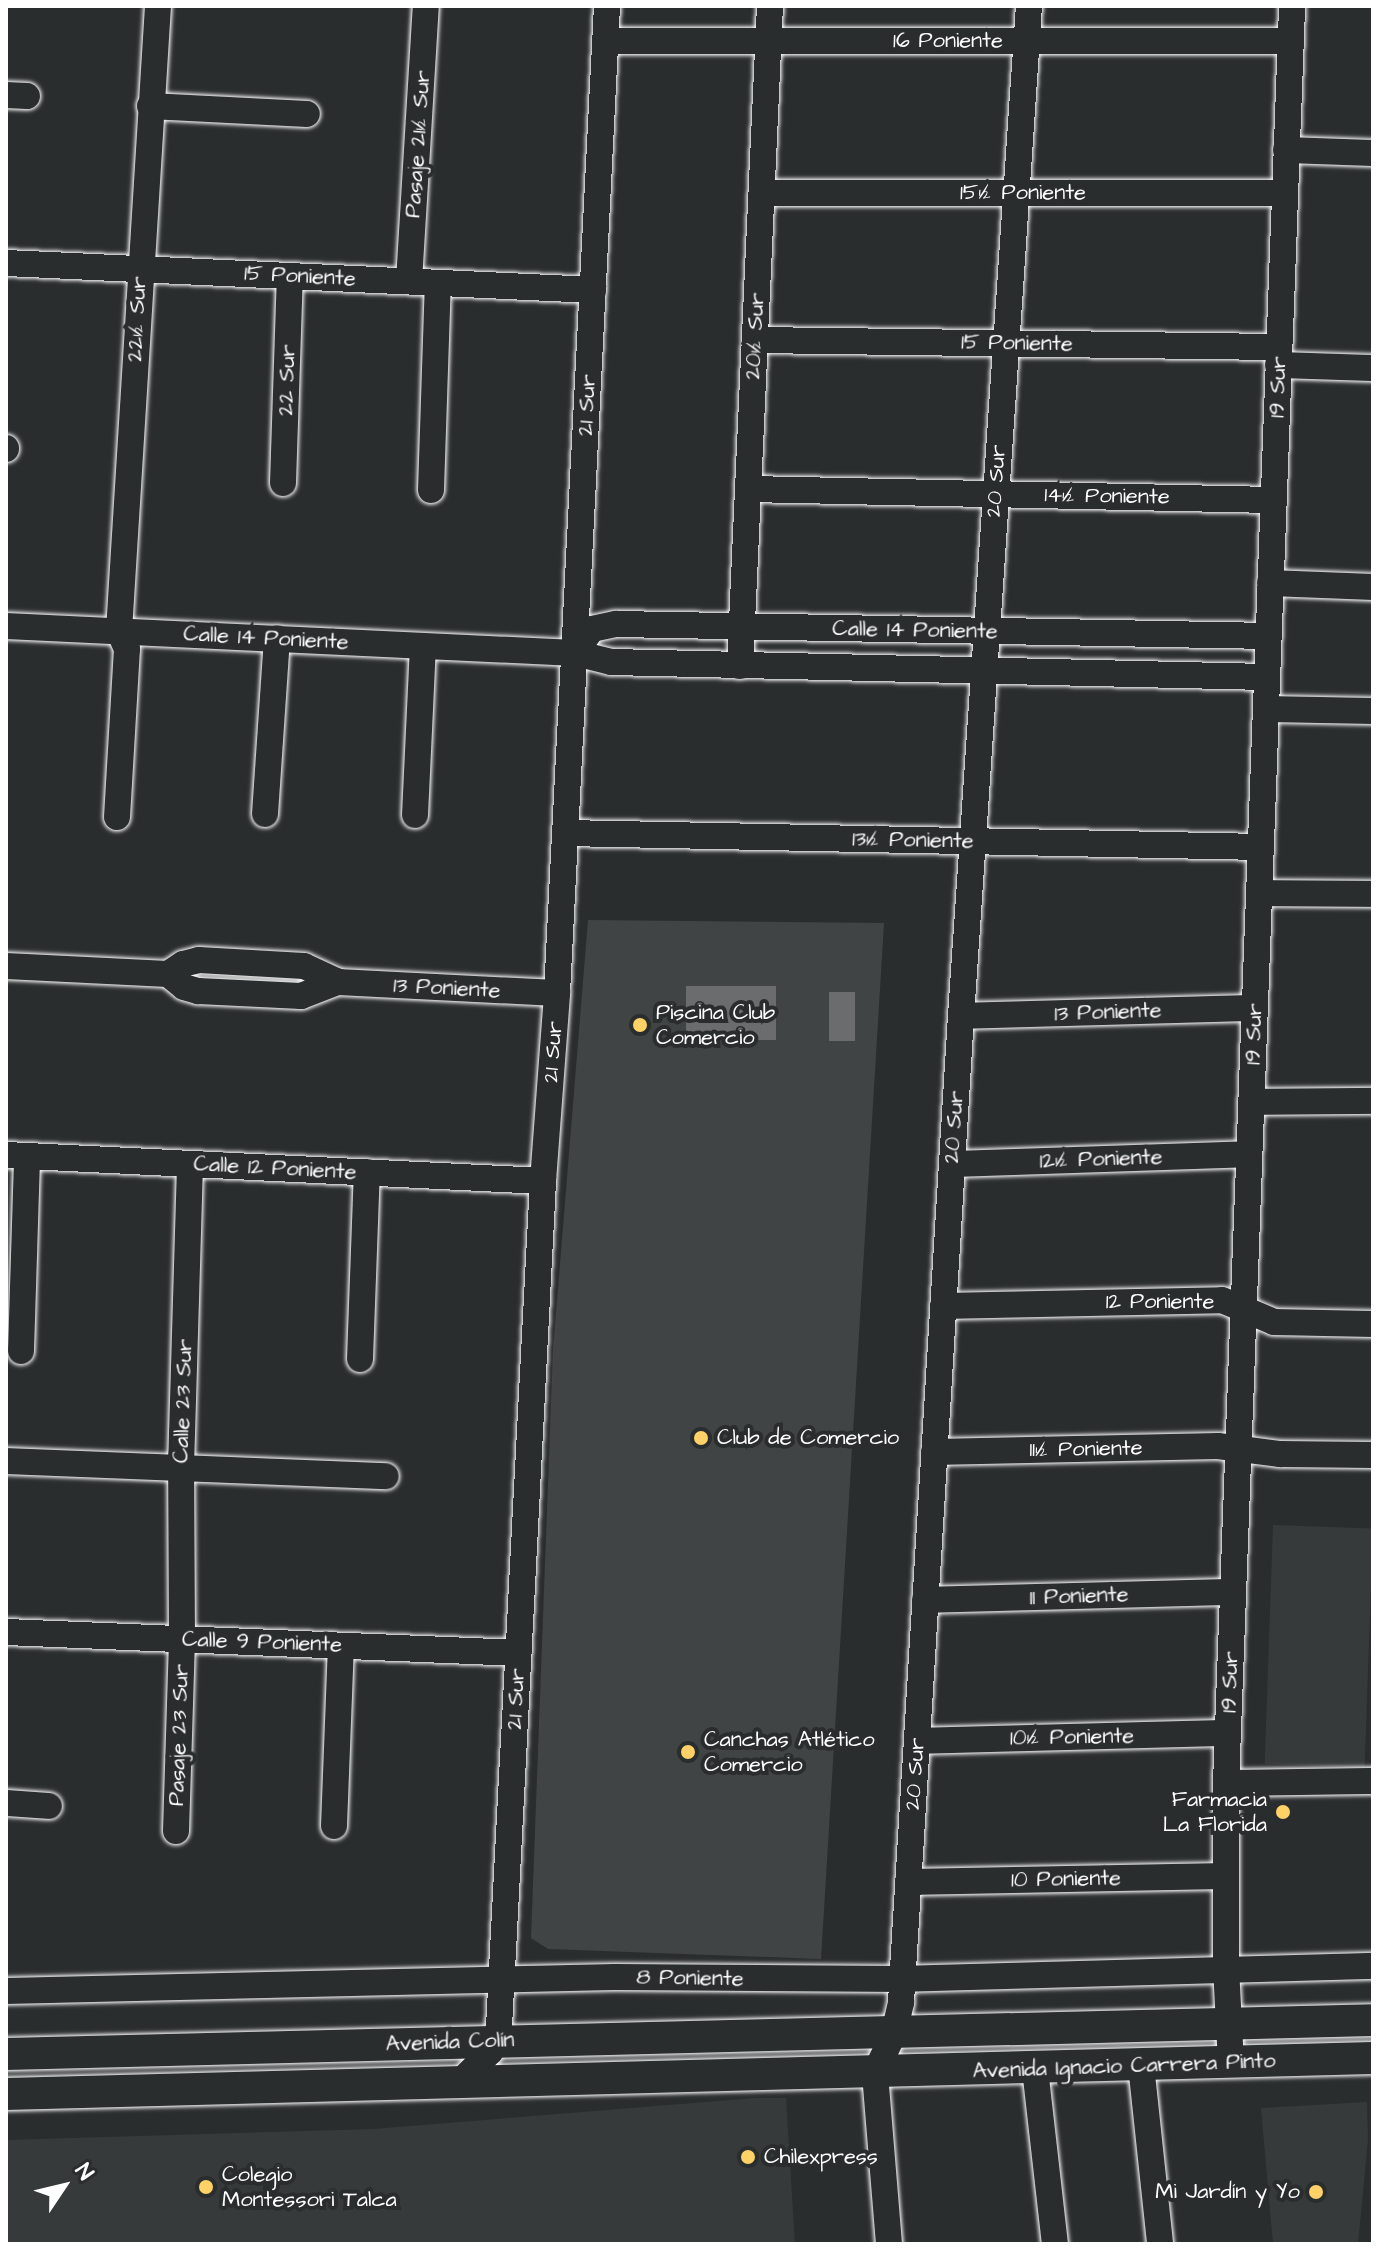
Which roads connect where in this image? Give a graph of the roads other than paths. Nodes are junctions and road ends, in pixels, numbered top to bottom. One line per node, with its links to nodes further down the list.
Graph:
1 (158, 6): 11 (street, 22½ Sur)
2 (426, 6): 21 (street, Pasaje 21½ Sur)
3 (607, 6): 7 (street, 21 Sur)
4 (770, 6): 8 (street, 20½ Sur)
5 (1029, 6): 9 (street, 20 Sur)
6 (1292, 6): 10 (street, 19 Sur)
7 (605, 41): 8 (street, 16 Poniente); 23 (street, 21 Sur)
8 (769, 41): 9 (street, 16 Poniente); 15 (street, 20½ Sur)
9 (1026, 41): 10 (street, 16 Poniente); 16 (street, 20 Sur)
10 (1290, 41): 13 (street, 19 Sur)
11 (150, 106): 12 (street); 19 (street, 22½ Sur)
12 (307, 114)
13 (1286, 150): 14 (street); 17 (street, 19 Sur)
14 (1373, 153)
15 (762, 193): 16 (street, 15½ Poniente); 24 (street, 20½ Sur)
16 (1014, 193): 17 (street, 15½ Poniente); 25 (street, 20 Sur)
17 (1285, 193): 26 (street, 19 Sur)
18 (6, 263): 19 (street, 15 Poniente)
19 (140, 269): 20 (street, 15 Poniente); 37 (street, 22½ Sur)
20 (290, 276): 21 (street, 15 Poniente); 28 (street, 22 Sur)
21 (409, 281): 22 (street, 15 Poniente)
22 (438, 283): 23 (street, 15 Poniente); 30 (street)
23 (593, 290): 42 (street, 21 Sur)
24 (755, 340): 25 (street, 15 Poniente); 29 (street, 20½ Sur)
25 (1005, 343): 26 (street, 15 Poniente); 31 (street, 20 Sur)
26 (1279, 356): 27 (street, 15 Poniente); 32 (street, 19 Sur)
27 (1373, 368)
28 (283, 483)
29 (748, 489): 31 (street, 14½ Poniente); 36 (street, 20½ Sur)
30 (431, 490)
31 (995, 494): 32 (street, 14½ Poniente); 38 (street, 20 Sur)
32 (1273, 500): 33 (street, 19 Sur)
33 (1270, 583): 34 (street); 39 (street, 19 Sur)
34 (1373, 587)
35 (6, 626): 37 (street, Calle 14 Poniente)
36 (742, 626): 38 (street, Calle 14 Poniente); 42 (street, Calle 14 Poniente); 43 (street, 20½ Sur)
37 (119, 631): 40 (street, Calle 14 Poniente); 50 (street, 22½ Sur)
38 (986, 632): 39 (street, Calle 14 Poniente); 44 (street, 20 Sur)
39 (1268, 636): 45 (street, 19 Sur)
40 (277, 638): 41 (street, Calle 14 Poniente); 48 (street)
41 (423, 646): 42 (street, Calle 14 Poniente); 49 (street)
42 (575, 653): 43 (street, Calle 14 Poniente); 51 (street, 21 Sur)
43 (740, 666): 44 (street, Calle 14 Poniente)
44 (983, 670): 45 (street, Calle 14 Poniente); 52 (street, 20 Sur)
45 (1267, 677): 46 (street, 19 Sur)
46 (1266, 709): 47 (street); 53 (street, 19 Sur)
47 (1373, 711)
48 (265, 814)
49 (415, 815)
50 (117, 817)
51 (565, 833): 52 (street, 13½ Poniente); 57 (street, 21 Sur)
52 (972, 841): 53 (street, 13½ Poniente); 59 (street, 20 Sur)
53 (1260, 847): 54 (street, 19 Sur)
54 (1259, 893): 55 (street); 58 (street, 19 Sur)
55 (1373, 894)
56 (6, 966): 57 (street, 13 Poniente)
57 (557, 993): 67 (street, 21 Sur)
58 (1255, 1008): 59 (street, 13 Poniente); 61 (street, 19 Sur)
59 (961, 1016): 65 (street, 20 Sur)
60 (1373, 1101): 61 (street)
61 (1251, 1102): 62 (street, 19 Sur)
62 (1249, 1154): 65 (street, 12½ Poniente); 69 (street, 19 Sur)
63 (17, 1155): 64 (street, Calle 12 Poniente); 71 (street)
64 (190, 1164): 66 (street, Calle 12 Poniente); 77 (street, Calle 23 Sur)
65 (952, 1164): 68 (street, 20 Sur)
66 (367, 1172): 67 (street, Calle 12 Poniente); 72 (street)
67 (543, 1181): 84 (street, 21 Sur)
68 (943, 1306): 69 (street, 12 Poniente); 74 (street, 20 Sur)
69 (1243, 1311): 70 (street, 12 Poniente); 73 (street, 19 Sur)
70 (1373, 1324)
71 (21, 1351)
72 (360, 1359)
73 (1238, 1450): 74 (street, 11½ Poniente); 75 (street, 11½ Poniente); 79 (street, 19 Sur)
74 (934, 1452): 80 (street, 20 Sur)
75 (1373, 1455)
76 (6, 1461): 77 (street)
77 (181, 1468): 78 (street); 82 (street, Calle 23 Sur)
78 (386, 1476)
79 (1233, 1592): 80 (street, 11 Poniente); 85 (street, 19 Sur)
80 (925, 1600): 86 (street, 20 Sur)
81 (6, 1632): 82 (street, Calle 9 Poniente)
82 (182, 1639): 83 (street, Calle 9 Poniente); 92 (street, Pasaje 23 Sur)
83 (341, 1646): 84 (street, Calle 9 Poniente); 91 (street)
84 (519, 1653): 97 (street, 21 Sur)
85 (1228, 1733): 86 (street, 10½ Poniente); 88 (street, 19 Sur)
86 (917, 1741): 94 (street, 20 Sur)
87 (1373, 1781): 88 (street)
88 (1226, 1783): 93 (street, 19 Sur)
89 (6, 1803): 90 (street)
90 (49, 1806)
91 (334, 1826)
92 (176, 1831)
93 (1225, 1876): 94 (street, 10 Poniente); 96 (street, 19 Sur)
94 (908, 1882): 98 (street, 20 Sur)
95 (1373, 1966): 96 (street, 8 Poniente)
96 (1226, 1969): 98 (street, 8 Poniente); 101 (street, 19 Sur)
97 (501, 1979): 98 (street, 8 Poniente); 99 (street, 8 Poniente); 103 (street, 21 Sur)
98 (902, 1979): 102 (street, 20 Sur)
99 (6, 1991)
100 (1373, 2020): 101 (main road, Avenida Ignacio Carrera Pinto)
101 (1228, 2024): 102 (main road, Avenida Ignacio Carrera Pinto); 106 (street, 19 Sur)
102 (894, 2033): 103 (main road, Avenida Colín); 109 (street, 20 Sur)
103 (496, 2041): 104 (main road, Avenida Colín); 110 (street)
104 (6, 2054)
105 (1373, 2058): 106 (main road, Avenida Ignacio Carrera Pinto)
106 (1231, 2063): 107 (main road, Avenida Ignacio Carrera Pinto)
107 (1141, 2065): 108 (main road, Avenida Ignacio Carrera Pinto); 114 (street)
108 (1035, 2069): 109 (main road, Avenida Ignacio Carrera Pinto); 113 (street)
109 (875, 2073): 110 (main road, Avenida Colín); 112 (street)
110 (459, 2083): 111 (main road, Avenida Colín)
111 (6, 2094)
112 (889, 2244)
113 (1055, 2244)
114 (1160, 2244)

